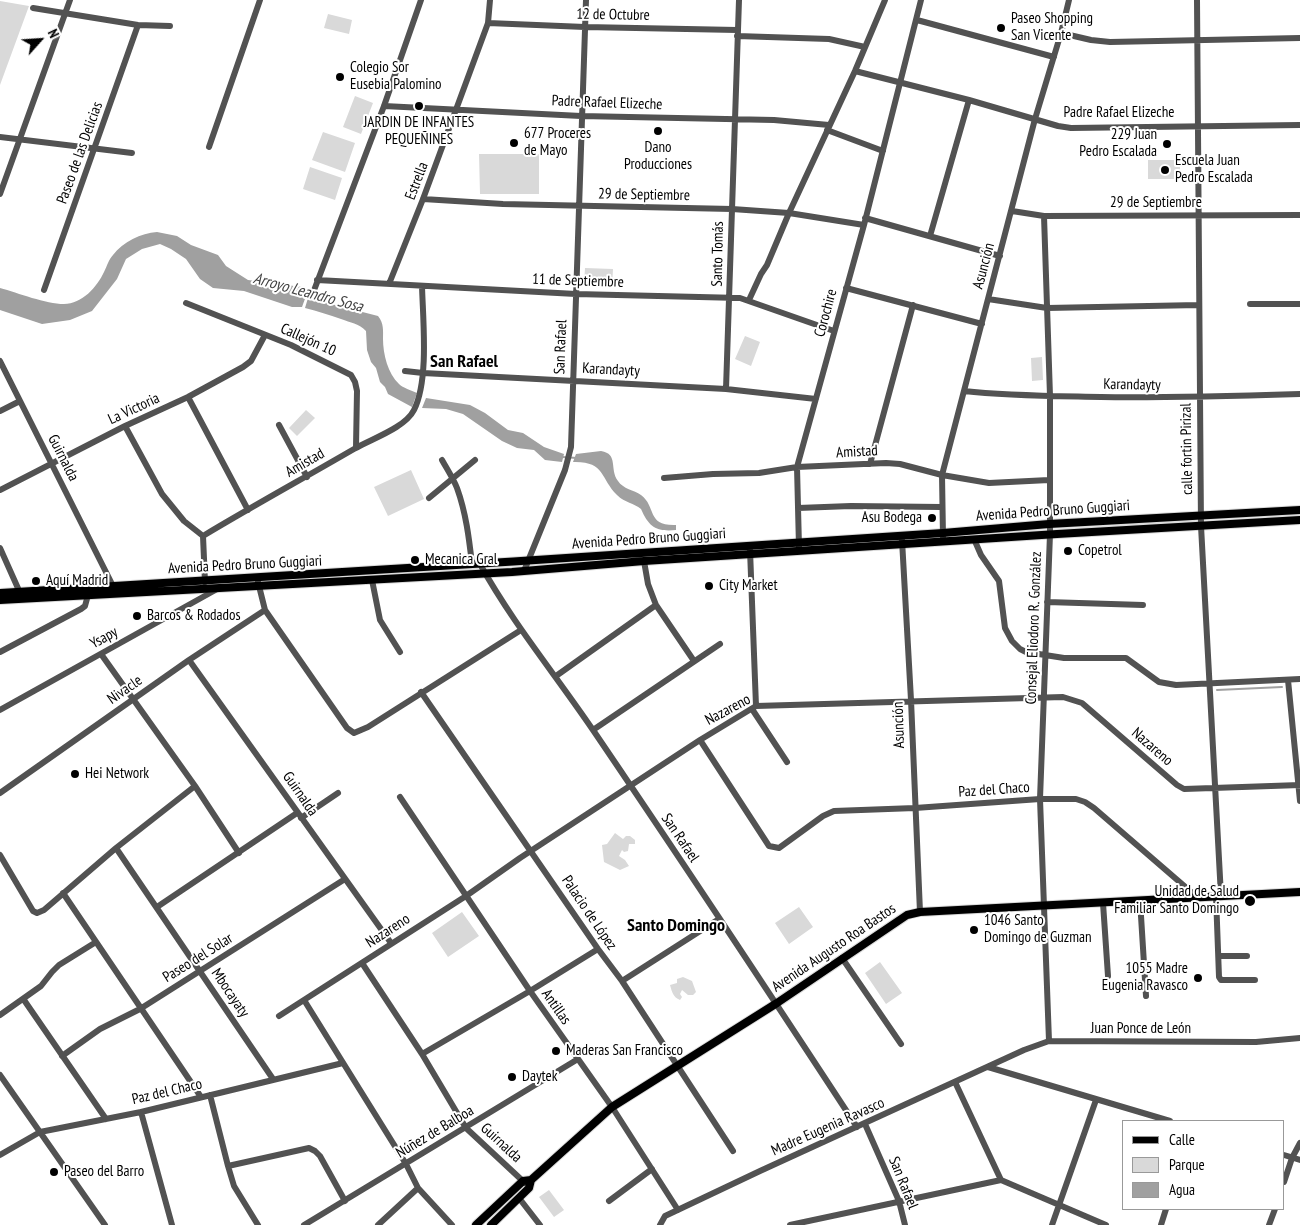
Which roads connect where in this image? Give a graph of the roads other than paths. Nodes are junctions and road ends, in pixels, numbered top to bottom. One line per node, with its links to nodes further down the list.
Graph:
1 (70, 0): 12 (street)
2 (260, 0): 37 (street)
3 (422, 0): 27 (street)
4 (490, 0): 14 (street, Estrella)
5 (586, 0): 17 (street, San Rafael)
6 (739, 0): 18 (street, Santo Tomás)
7 (885, 0): 22 (street)
8 (921, 0): 13 (street, Corochire)
9 (1069, 0): 19 (street, Asunción)
10 (1197, 0): 21 (street, calle fortin Pirizal)
11 (33, 8): 12 (street)
12 (65, 14): 15 (street); 36 (street)
13 (916, 20): 23 (street); 25 (street, Corochire)
14 (488, 23): 17 (street, 12 de Octubre); 28 (street, Estrella)
15 (138, 25): 16 (street); 38 (street, Paseo de las Delicias)
16 (170, 26)
17 (585, 27): 18 (street, 12 de Octubre); 29 (street, San Rafael)
18 (737, 33): 22 (street, 12 de Octubre); 30 (street, Santo Tomás)
19 (1061, 33): 21 (street); 23 (street, Asunción)
20 (1300, 38): 21 (street)
21 (1197, 40): 32 (street, calle fortin Pirizal)
22 (865, 47): 24 (street)
23 (1054, 56): 31 (street, Asunción)
24 (855, 71): 25 (street, Padre Rafael Elizeche); 34 (street)
25 (901, 84): 26 (street, Padre Rafael Elizeche); 39 (street, Corochire)
26 (969, 100): 31 (street, Padre Rafael Elizeche); 51 (street)
27 (384, 106): 28 (street, Padre Rafael Elizeche); 53 (street)
28 (457, 109): 29 (street, Padre Rafael Elizeche); 42 (street, Estrella)
29 (581, 116): 30 (street, Padre Rafael Elizeche); 43 (street, San Rafael)
30 (735, 119): 34 (street, Padre Rafael Elizeche); 44 (street, Santo Tomás)
31 (1035, 119): 32 (street, Padre Rafael Elizeche); 45 (street, Asunción)
32 (1198, 125): 33 (street, Padre Rafael Elizeche); 49 (street, calle fortin Pirizal)
33 (1300, 125)
34 (828, 128): 39 (street, Padre Rafael Elizeche); 46 (street)
35 (0, 137): 36 (street)
36 (20, 140): 38 (street); 41 (street)
37 (209, 147)
38 (95, 148): 40 (street); 57 (street, Paseo de las Delicias)
39 (883, 150): 50 (street, Corochire)
40 (132, 153)
41 (0, 194)
42 (424, 199): 43 (street, 29 de Septiembre); 54 (street, Estrella)
43 (579, 206): 44 (street, 29 de Septiembre); 59 (street, San Rafael)
44 (732, 209): 46 (street, 29 de Septiembre); 60 (street, Santo Tomás)
45 (1012, 211): 48 (street, 29 de Septiembre); 52 (street, Asunción)
46 (789, 213): 50 (street, 29 de Septiembre); 62 (street)
47 (1300, 215): 49 (street, 29 de Septiembre)
48 (1044, 216): 49 (street, 29 de Septiembre); 68 (street, Consejal Eliodoro R. González)
49 (1199, 216): 67 (street, calle fortin Pirizal)
50 (864, 222): 51 (street, 29 de Septiembre); 56 (street, Corochire)
51 (930, 236): 52 (street, 29 de Septiembre)
52 (1000, 256): 61 (street, Asunción)
53 (317, 280): 54 (street, 11 de Septiembre); 58 (street)
54 (389, 284): 55 (street, 11 de Septiembre)
55 (422, 286): 59 (street, 11 de Septiembre); 74 (street)
56 (846, 288): 66 (street); 70 (street, Corochire)
57 (44, 290)
58 (313, 293)
59 (576, 294): 60 (street, 11 de Septiembre); 75 (street, San Rafael)
60 (730, 298): 62 (street, 11 de Septiembre); 76 (street, Santo Tomás)
61 (988, 299): 68 (street); 69 (street, Asunción)
62 (749, 300): 70 (street, 11 de Septiembre)
63 (186, 303): 71 (street, Callejón 10)
64 (1250, 304): 65 (street)
65 (1300, 304)
66 (913, 305): 69 (street); 91 (street)
67 (1199, 305): 68 (street); 81 (street, calle fortin Pirizal)
68 (1048, 308): 79 (street, Consejal Eliodoro R. González)
69 (982, 324): 77 (street, Asunción)
70 (834, 331): 82 (street, Corochire)
71 (265, 335): 80 (street, La Victoria); 87 (street, Callejón 10)
72 (0, 361): 83 (street, Guirnalda)
73 (405, 371): 74 (street, Karandayty)
74 (423, 373): 75 (street, Karandayty); 87 (street, Amistad)
75 (573, 381): 76 (street, Karandayty); 116 (street, San Rafael)
76 (726, 389): 82 (street, Karandayty)
77 (964, 391): 79 (street, Karandayty); 93 (street, Asunción)
78 (1300, 394): 81 (street, Karandayty)
79 (1050, 396): 81 (street, Karandayty); 97 (street, Consejal Eliodoro R. González)
80 (188, 397): 86 (street, La Victoria); 102 (street)
81 (1199, 398): 104 (street, calle fortin Pirizal)
82 (816, 399): 92 (street, Corochire)
83 (20, 401): 84 (street); 90 (street, Guirnalda)
84 (0, 411)
85 (279, 425): 94 (street)
86 (126, 426): 90 (street, La Victoria); 109 (street)
87 (356, 448): 94 (street, Amistad)
88 (442, 460): 96 (street)
89 (476, 460): 96 (street)
90 (52, 463): 98 (street, La Victoria); 124 (street, Guirnalda)
91 (870, 464): 92 (street, Amistad); 93 (street, Amistad)
92 (797, 467): 95 (street, Amistad); 101 (street, Corochire)
93 (942, 475): 97 (street, Amistad); 100 (street, Asunción)
94 (308, 477): 102 (street, Amistad)
95 (664, 478)
96 (453, 480): 99 (street); 118 (street)
97 (1049, 480): 106 (street, Consejal Eliodoro R. González)
98 (0, 490)
99 (428, 498)
100 (942, 507): 101 (street); 110 (street, Asunción)
101 (798, 508): 113 (street, Corochire)
102 (248, 510): 109 (street, Amistad)
103 (1300, 510): 104 (main road, Avenida Pedro Bruno Guggiari)
104 (1201, 515): 106 (main road, Avenida Pedro Bruno Guggiari); 107 (street, calle fortin Pirizal)
105 (1300, 520): 107 (main road, Avenida Pedro Bruno Guggiari)
106 (1050, 524): 108 (street, Consejal Eliodoro R. González); 110 (main road, Avenida Pedro Bruno Guggiari)
107 (1201, 526): 108 (main road, Avenida Pedro Bruno Guggiari); 146 (street, calle fortin Pirizal)
108 (1050, 534): 111 (main road, Avenida Pedro Bruno Guggiari); 131 (street, Consejal Eliodoro R. González)
109 (202, 536): 122 (street)
110 (943, 537): 111 (main road, Avenida Pedro Bruno Guggiari); 112 (main road, Avenida Pedro Bruno Guggiari)
111 (974, 539): 140 (street)
112 (902, 540): 113 (main road, Avenida Pedro Bruno Guggiari); 150 (street, Asunción)
113 (799, 547): 115 (main road, Avenida Pedro Bruno Guggiari)
114 (0, 548): 128 (street)
115 (750, 550): 116 (main road, Avenida Pedro Bruno Guggiari); 117 (main road, Avenida Pedro Bruno Guggiari); 151 (street)
116 (528, 561): 118 (main road, Avenida Pedro Bruno Guggiari); 119 (street, San Rafael)
117 (644, 561): 119 (main road, Avenida Pedro Bruno Guggiari); 132 (street)
118 (476, 564): 120 (street, San Rafael); 123 (main road, Avenida Pedro Bruno Guggiari)
119 (524, 571): 120 (main road, Avenida Pedro Bruno Guggiari)
120 (485, 573): 121 (main road, Avenida Pedro Bruno Guggiari); 135 (street, San Rafael)
121 (372, 580): 123 (main road, Avenida Pedro Bruno Guggiari); 138 (street)
122 (206, 582): 123 (main road, Avenida Pedro Bruno Guggiari); 124 (main road, Avenida Pedro Bruno Guggiari)
123 (258, 582): 125 (main road, Avenida Pedro Bruno Guggiari); 134 (street)
124 (113, 585): 127 (street, Guirnalda); 128 (main road, Avenida Pedro Bruno Guggiari)
125 (220, 588): 127 (main road, Avenida Pedro Bruno Guggiari); 139 (street, Ysapy)
126 (0, 593): 128 (main road, Avenida Pedro Bruno Guggiari)
127 (116, 593): 129 (main road, Avenida Pedro Bruno Guggiari)
128 (21, 595): 129 (main road, Avenida Pedro Bruno Guggiari); 130 (main road, Avenida Pedro Bruno Guggiari)
129 (88, 595): 137 (street)
130 (0, 600)
131 (1047, 602): 133 (street); 140 (street, Consejal Eliodoro R. González)
132 (656, 605): 142 (street); 143 (street)
133 (1143, 605)
134 (265, 610): 141 (street, Nivacle); 147 (street)
135 (522, 630): 143 (street, San Rafael); 147 (street)
136 (720, 644): 142 (street)
137 (0, 652)
138 (400, 652)
139 (101, 654): 149 (street); 152 (street, Ysapy)
140 (1045, 656): 146 (street); 148 (street, Consejal Eliodoro R. González)
141 (189, 660): 149 (street, Nivacle); 166 (street, Guirnalda)
142 (694, 661): 153 (street)
143 (556, 676): 153 (street, San Rafael)
144 (1300, 679): 145 (street)
145 (1288, 680): 146 (street); 156 (street)
146 (1208, 682): 159 (street, calle fortin Pirizal)
147 (421, 692): 168 (street, Palacio de López)
148 (1043, 696): 150 (street, Nazareno); 159 (street, Nazareno); 163 (street, Consejal Eliodoro R. González)
149 (134, 700): 157 (street); 160 (street, Nivacle)
150 (911, 700): 151 (street, Nazareno); 165 (street, Asunción)
151 (754, 708): 154 (street, Nazareno); 155 (street)
152 (0, 710)
153 (593, 730): 158 (street, San Rafael)
154 (700, 740): 158 (street, Nazareno); 165 (street, Paz del Chaco)
155 (787, 762)
156 (1299, 785): 159 (street, Nazareno); 164 (street)
157 (195, 786): 167 (street); 169 (street)
158 (630, 786): 168 (street, Nazareno); 182 (street, San Rafael)
159 (1215, 790): 175 (street, calle fortin Pirizal)
160 (0, 793)
161 (338, 793): 166 (street)
162 (400, 797): 174 (street, Antillas)
163 (1040, 799): 165 (street, Paz del Chaco); 176 (street, Paz del Chaco); 179 (street, Consejal Eliodoro R. González)
164 (1300, 801)
165 (915, 808): 181 (street, Asunción)
166 (299, 815): 169 (street); 171 (street, Guirnalda)
167 (116, 848): 173 (street); 180 (street, Mbocayaty)
168 (531, 851): 174 (street, Nazareno); 185 (street, Palacio de López)
169 (239, 853): 180 (street)
170 (0, 855): 173 (street)
171 (345, 879): 184 (street, Guirnalda); 190 (street, Paseo del Solar)
172 (1300, 892): 175 (main road, Avenida Augusto Roa Bastos)
173 (63, 893): 183 (street)
174 (466, 896): 184 (street, Nazareno); 194 (street, Antillas)
175 (1219, 896): 176 (main road, Avenida Augusto Roa Bastos); 186 (street, calle fortin Pirizal)
176 (1197, 898): 177 (main road, Avenida Augusto Roa Bastos)
177 (1140, 900): 178 (main road, Avenida Augusto Roa Bastos); 195 (street)
178 (1103, 902): 179 (main road, Avenida Augusto Roa Bastos); 191 (street)
179 (1044, 906): 181 (main road, Avenida Augusto Roa Bastos); 203 (street, Consejal Eliodoro R. González)
180 (158, 907): 190 (street, Mbocayaty)
181 (920, 912): 188 (main road, Avenida Augusto Roa Bastos)
182 (719, 919): 193 (street); 198 (street, San Rafael)
183 (96, 942): 196 (street); 199 (street)
184 (390, 943): 189 (street, Nazareno)
185 (598, 950): 193 (street, Palacio de López); 194 (street)
186 (1219, 956): 187 (street); 192 (street, calle fortin Pirizal)
187 (1247, 956)
188 (842, 958): 198 (main road, Avenida Augusto Roa Bastos); 204 (street)
189 (362, 962): 197 (street, Nazareno); 205 (street, Guirnalda)
190 (200, 971): 199 (street, Paseo del Solar); 212 (street, Mbocayaty)
191 (1108, 976)
192 (1255, 980)
193 (622, 981): 209 (street, Palacio de López)
194 (530, 991): 205 (street); 207 (street, Antillas)
195 (1146, 996)
196 (24, 1000): 200 (street); 206 (street)
197 (304, 1000): 201 (street, Nazareno); 208 (street)
198 (777, 1003): 209 (main road, Avenida Augusto Roa Bastos); 222 (street, San Rafael)
199 (140, 1009): 206 (street, Paseo del Solar); 215 (street)
200 (0, 1015)
201 (279, 1016)
202 (1300, 1038): 203 (street, Juan Ponce de León)
203 (1049, 1041): 210 (street, Juan Ponce de León)
204 (901, 1044)
205 (422, 1054): 223 (street, Guirnalda)
206 (62, 1056): 219 (street)
207 (578, 1059): 217 (street, Antillas); 223 (street, Núñez de Balboa)
208 (343, 1063): 212 (street, Paz del Chaco); 231 (street)
209 (677, 1066): 217 (main road, Avenida Augusto Roa Bastos); 226 (street, Palacio de López)
210 (988, 1067): 213 (street, Madre Eugenia Ravasco); 216 (street)
211 (0, 1075): 224 (street)
212 (273, 1079): 214 (street, Paz del Chaco)
213 (955, 1082): 221 (street, Madre Eugenia Ravasco); 235 (street)
214 (210, 1095): 215 (street, Paz del Chaco); 232 (street)
215 (201, 1097): 218 (street, Paz del Chaco)
216 (1096, 1100): 220 (street); 242 (street)
217 (612, 1107): 233 (street, Antillas); 236 (main road, Avenida Augusto Roa Bastos)
218 (141, 1112): 219 (street, Paz del Chaco); 247 (street)
219 (106, 1119): 224 (street, Paz del Chaco)
220 (1166, 1120)
221 (865, 1124): 222 (street, Madre Eugenia Ravasco); 241 (street, San Rafael)
222 (857, 1127): 243 (street, Madre Eugenia Ravasco)
223 (466, 1128): 231 (street, Núñez de Balboa); 236 (street, Guirnalda)
224 (40, 1132): 227 (street, Paz del Chaco); 248 (street)
225 (1300, 1143): 229 (street)
226 (733, 1150)
227 (0, 1155)
228 (1285, 1155): 229 (street)
229 (1292, 1158): 230 (street); 234 (street)
230 (1300, 1160)
231 (406, 1164): 237 (street); 239 (street, Núñez de Balboa)
232 (228, 1166): 239 (street); 249 (street)
233 (652, 1169): 240 (street); 243 (street, Antillas)
234 (1285, 1179)
235 (1001, 1180): 241 (street); 242 (street)
236 (528, 1183): 238 (main road, Avenida Augusto Roa Bastos); 253 (main road, Avenida Augusto Roa Bastos)
237 (418, 1188): 251 (street); 252 (street)
238 (519, 1198): 254 (main road, Avenida Augusto Roa Bastos); 255 (street)
239 (345, 1201): 250 (street, Núñez de Balboa)
240 (609, 1201)
241 (899, 1201): 246 (street); 258 (street, San Rafael)
242 (1059, 1203): 259 (street); 260 (street)
243 (678, 1210): 256 (street)
244 (1166, 1210): 261 (street)
245 (1275, 1210): 262 (street)
246 (812, 1222): 257 (street)
247 (169, 1224)
248 (105, 1225)
249 (258, 1225)
250 (304, 1225)
251 (378, 1225)
252 (452, 1225)
253 (476, 1225)
254 (491, 1225)
255 (540, 1225)
256 (660, 1225)
257 (790, 1225)
258 (905, 1225)
259 (1052, 1225)
260 (1106, 1225)
261 (1161, 1225)
262 (1269, 1225)

